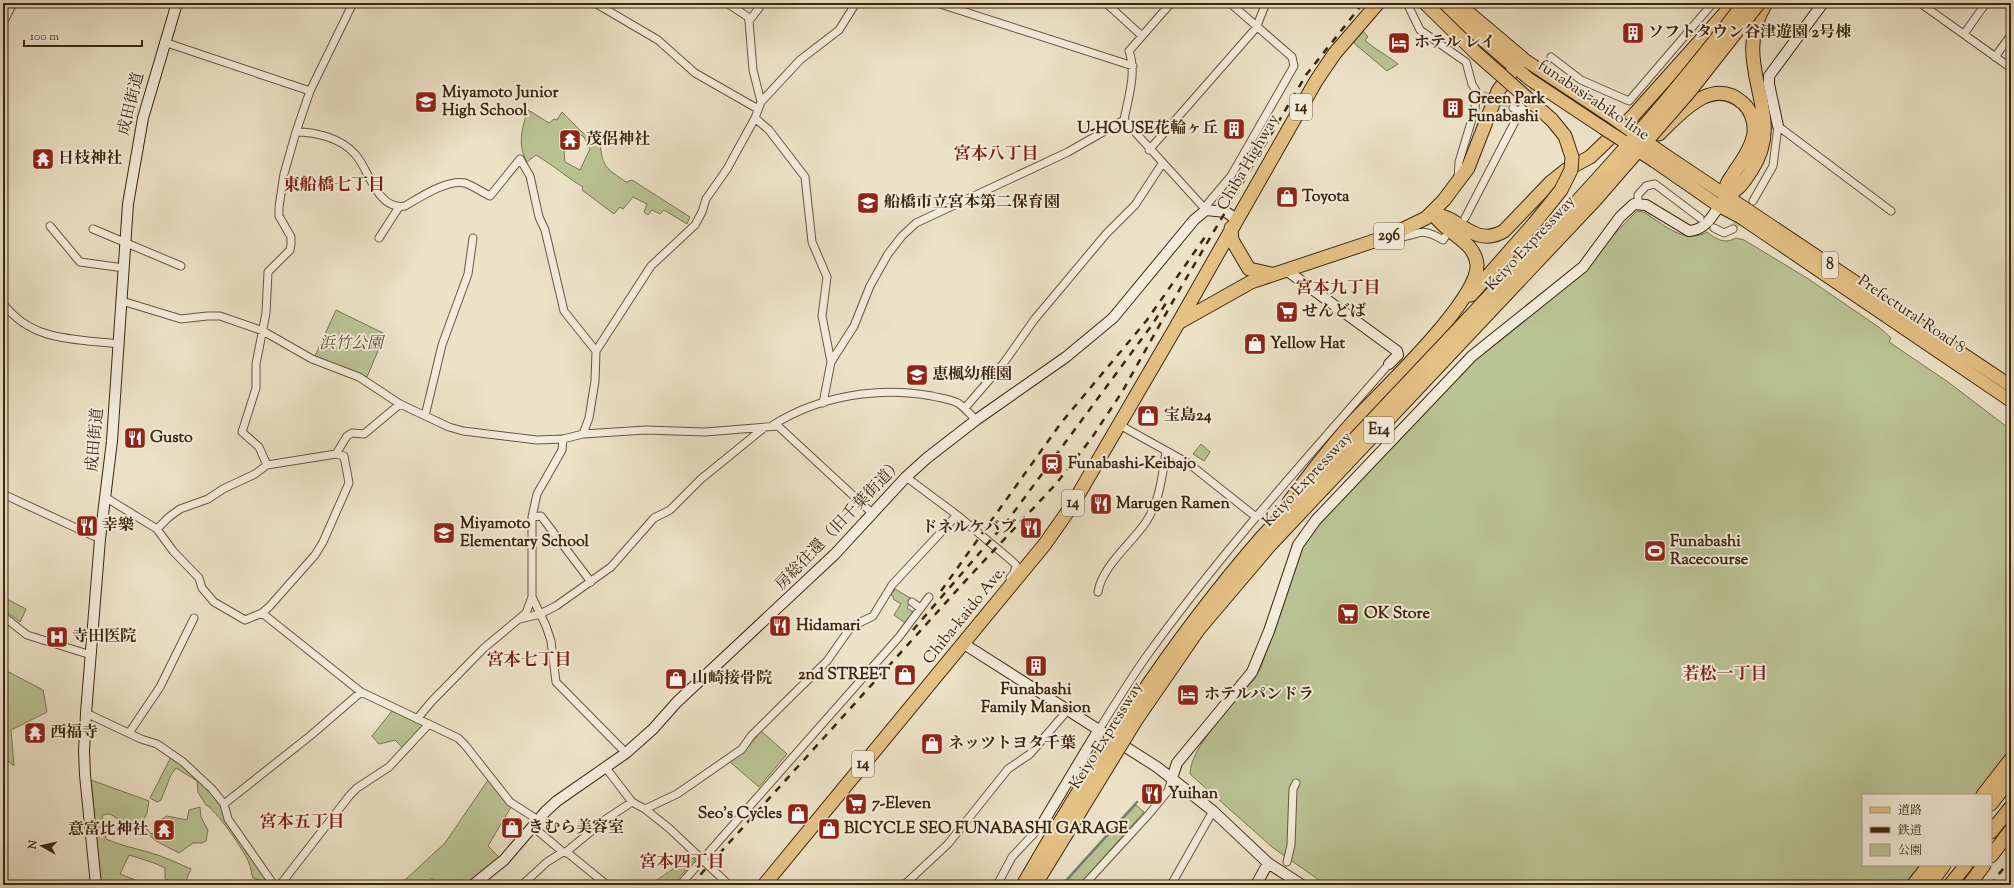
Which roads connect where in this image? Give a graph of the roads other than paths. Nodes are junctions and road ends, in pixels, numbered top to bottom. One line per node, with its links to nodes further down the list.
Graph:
1 (12, 3): 26 (street)
2 (177, 3): 33 (street, 成田街道)
3 (353, 3): 39 (street)
4 (595, 3): 40 (street)
5 (727, 3): 27 (street)
6 (760, 3): 27 (street)
7 (937, 3): 37 (street)
8 (1106, 3): 32 (street)
9 (1171, 3): 32 (street)
10 (1230, 3): 29 (street)
11 (1266, 3): 29 (street)
12 (1378, 3): 60 (highway, Chiba Highway / 14)
13 (1407, 3): 49 (street)
14 (1425, 3): 77 (highway, bridge)
15 (1441, 3): 36 (highway)
16 (1457, 3): 36 (highway)
17 (1713, 3): 34 (street)
18 (1734, 3): 57 (highway)
19 (1744, 3): 105 (highway, Keiyo Expressway / E14, bridge)
20 (1758, 3): 50 (highway, Keiyo Expressway / E14, bridge)
21 (1766, 3): 52 (highway)
22 (1823, 3): 44 (street)
23 (1920, 3): 30 (street)
24 (1986, 3): 30 (street)
25 (855, 4): 40 (street)
26 (4, 20): 28 (street)
27 (749, 21): 40 (street)
28 (3, 28)
29 (1256, 28): 46 (street); 55 (street)
30 (1964, 34): 35 (street)
31 (2011, 35): 35 (street)
32 (1142, 36): 37 (street)
33 (164, 42): 39 (street); 69 (street, 成田街道)
34 (1550, 57)
35 (1995, 57): 38 (street)
36 (1518, 63): 47 (main road, funabasi-abiko line / 8, bridge); 47 (main road, funabasi-abiko line / 8, bridge); 49 (highway, 296)
37 (1133, 66): 43 (street)
38 (2011, 68)
39 (310, 91): 45 (street)
40 (759, 106): 42 (street)
41 (1513, 108): 58 (street)
42 (754, 118): 80 (street); 81 (street)
43 (1124, 120): 46 (street); 81 (street)
44 (1778, 126): 51 (street); 56 (street)
45 (296, 132): 54 (street); 78 (street)
46 (1149, 150): 48 (street)
47 (1657, 156): 52 (main road, Prefectural Road 8 / 8)
48 (1162, 164): 55 (street); 87 (street)
49 (1458, 183): 57 (highway, 296)
50 (1596, 199): 52 (highway, bridge); 166 (highway, Keiyo Expressway / E14, bridge)
51 (1753, 200)
52 (1722, 201): 53 (street); 83 (main road, Prefectural Road 8 / 8); 84 (main road, Prefectural Road 8 / 8)
53 (1638, 203): 59 (street); 131 (street)
54 (399, 207): 67 (street); 80 (street)
55 (1206, 209): 60 (street); 89 (street, 房総往還（旧千葉街道）)
56 (1891, 211)
57 (1432, 213): 65 (highway, 296); 77 (highway)
58 (1465, 218)
59 (1700, 218)
60 (1233, 224): 73 (highway, 296); 76 (highway, Chiba Highway / 14)
61 (50, 226): 71 (street)
62 (1714, 228): 64 (street)
63 (93, 229): 69 (street)
64 (1733, 229)
65 (1389, 236): 66 (street); 72 (highway, 296)
66 (1445, 237)
67 (379, 238)
68 (473, 238): 88 (street)
69 (125, 244): 70 (street); 71 (street, 成田街道)
70 (181, 266)
71 (124, 268): 74 (street, 成田街道)
72 (1286, 270): 73 (highway, 296); 82 (street)
73 (1271, 274): 76 (highway, 296)
74 (122, 301): 78 (street); 79 (street, 成田街道)
75 (3, 304): 79 (street)
76 (1178, 323): 90 (highway, Chiba Highway / 14)
77 (1444, 323): 105 (highway, bridge)
78 (263, 331): 86 (street); 96 (street)
79 (119, 344): 99 (street, 成田街道)
80 (596, 351): 92 (street)
81 (831, 362): 85 (street)
82 (1389, 364): 103 (street)
83 (2011, 386)
84 (2011, 401)
85 (823, 403): 87 (street); 91 (street)
86 (400, 404): 88 (street); 95 (street)
87 (965, 408): 89 (street)
88 (426, 416): 93 (street)
89 (976, 420): 97 (street, 房総往還（旧千葉街道）)
90 (1118, 424): 94 (street); 112 (highway, Chiba-kaido Ave. / 14)
91 (769, 426): 92 (street); 100 (street); 107 (street)
92 (583, 434): 93 (street)
93 (563, 439): 102 (street)
94 (1166, 452): 103 (street); 108 (street)
95 (336, 454): 96 (street); 114 (street)
96 (267, 465): 104 (street)
97 (906, 477): 100 (street, 房総往還（旧千葉街道）); 101 (street)
98 (3, 494): 106 (street)
99 (105, 497): 104 (street); 106 (street, 成田街道)
100 (872, 513): 128 (street, 房総往還（旧千葉街道）)
101 (957, 515): 112 (street); 139 (street)
102 (532, 517): 107 (street); 109 (street)
103 (1256, 517): 126 (street)
104 (157, 529): 114 (street)
105 (1262, 537): 165 (highway, Keiyo Expressway / E14, bridge)
106 (100, 540): 120 (street, 成田街道)
107 (591, 582): 115 (street)
108 (1098, 592)
109 (532, 597): 115 (street); 118 (street)
110 (928, 597): 113 (street)
111 (912, 602): 113 (street)
112 (995, 604): 119 (highway, Chiba-kaido Ave. / 14)
113 (920, 608): 147 (street)
114 (262, 613): 121 (street)
115 (540, 614): 118 (street); 128 (street)
116 (3, 616): 120 (street)
117 (194, 618): 127 (street)
118 (520, 619): 124 (street)
119 (964, 644): 122 (street); 162 (highway, Chiba-kaido Ave. / 14)
120 (90, 656): 123 (street, 成田街道)
121 (361, 692): 124 (street); 137 (street)
122 (1067, 711): 126 (street); 163 (street)
123 (86, 713): 127 (street); 154 (street, 成田街道)
124 (417, 719): 125 (street)
125 (429, 724): 141 (street); 156 (street)
126 (1098, 731): 131 (street); 142 (street)
127 (130, 734): 137 (street)
128 (626, 753): 130 (street, 房総往還（旧千葉街道）)
129 (2011, 759): 134 (highway)
130 (606, 768): 135 (street); 141 (street, 房総往還（旧千葉街道）)
131 (1172, 778): 140 (street); 167 (street)
132 (2011, 778): 136 (highway)
133 (1296, 783): 148 (street)
134 (1984, 794)
135 (632, 802): 139 (street); 145 (street)
136 (1992, 803)
137 (224, 804): 155 (street)
138 (2011, 807): 144 (highway)
139 (645, 808): 147 (street)
140 (1213, 811): 149 (street); 168 (street)
141 (536, 823): 145 (street); 157 (street, 房総往還（旧千葉街道）)
142 (1041, 826): 164 (street)
143 (2011, 830): 146 (highway)
144 (1992, 831)
145 (564, 852): 158 (street); 159 (street)
146 (1992, 855)
147 (702, 860): 160 (street); 161 (street)
148 (1287, 862)
149 (1268, 863): 169 (street); 170 (street)
150 (1928, 866): 171 (highway)
151 (1943, 866): 172 (highway)
152 (1965, 866): 173 (highway)
153 (1983, 866): 174 (highway)
154 (96, 885)
155 (274, 885)
156 (280, 885)
157 (473, 885)
158 (522, 885)
159 (607, 885)
160 (680, 885)
161 (729, 885)
162 (764, 885)
163 (904, 885)
164 (997, 885)
165 (1023, 885)
166 (1035, 885)
167 (1084, 885)
168 (1172, 885)
169 (1256, 885)
170 (1302, 885)
171 (1913, 885)
172 (1929, 885)
173 (1950, 885)
174 (1969, 885)

